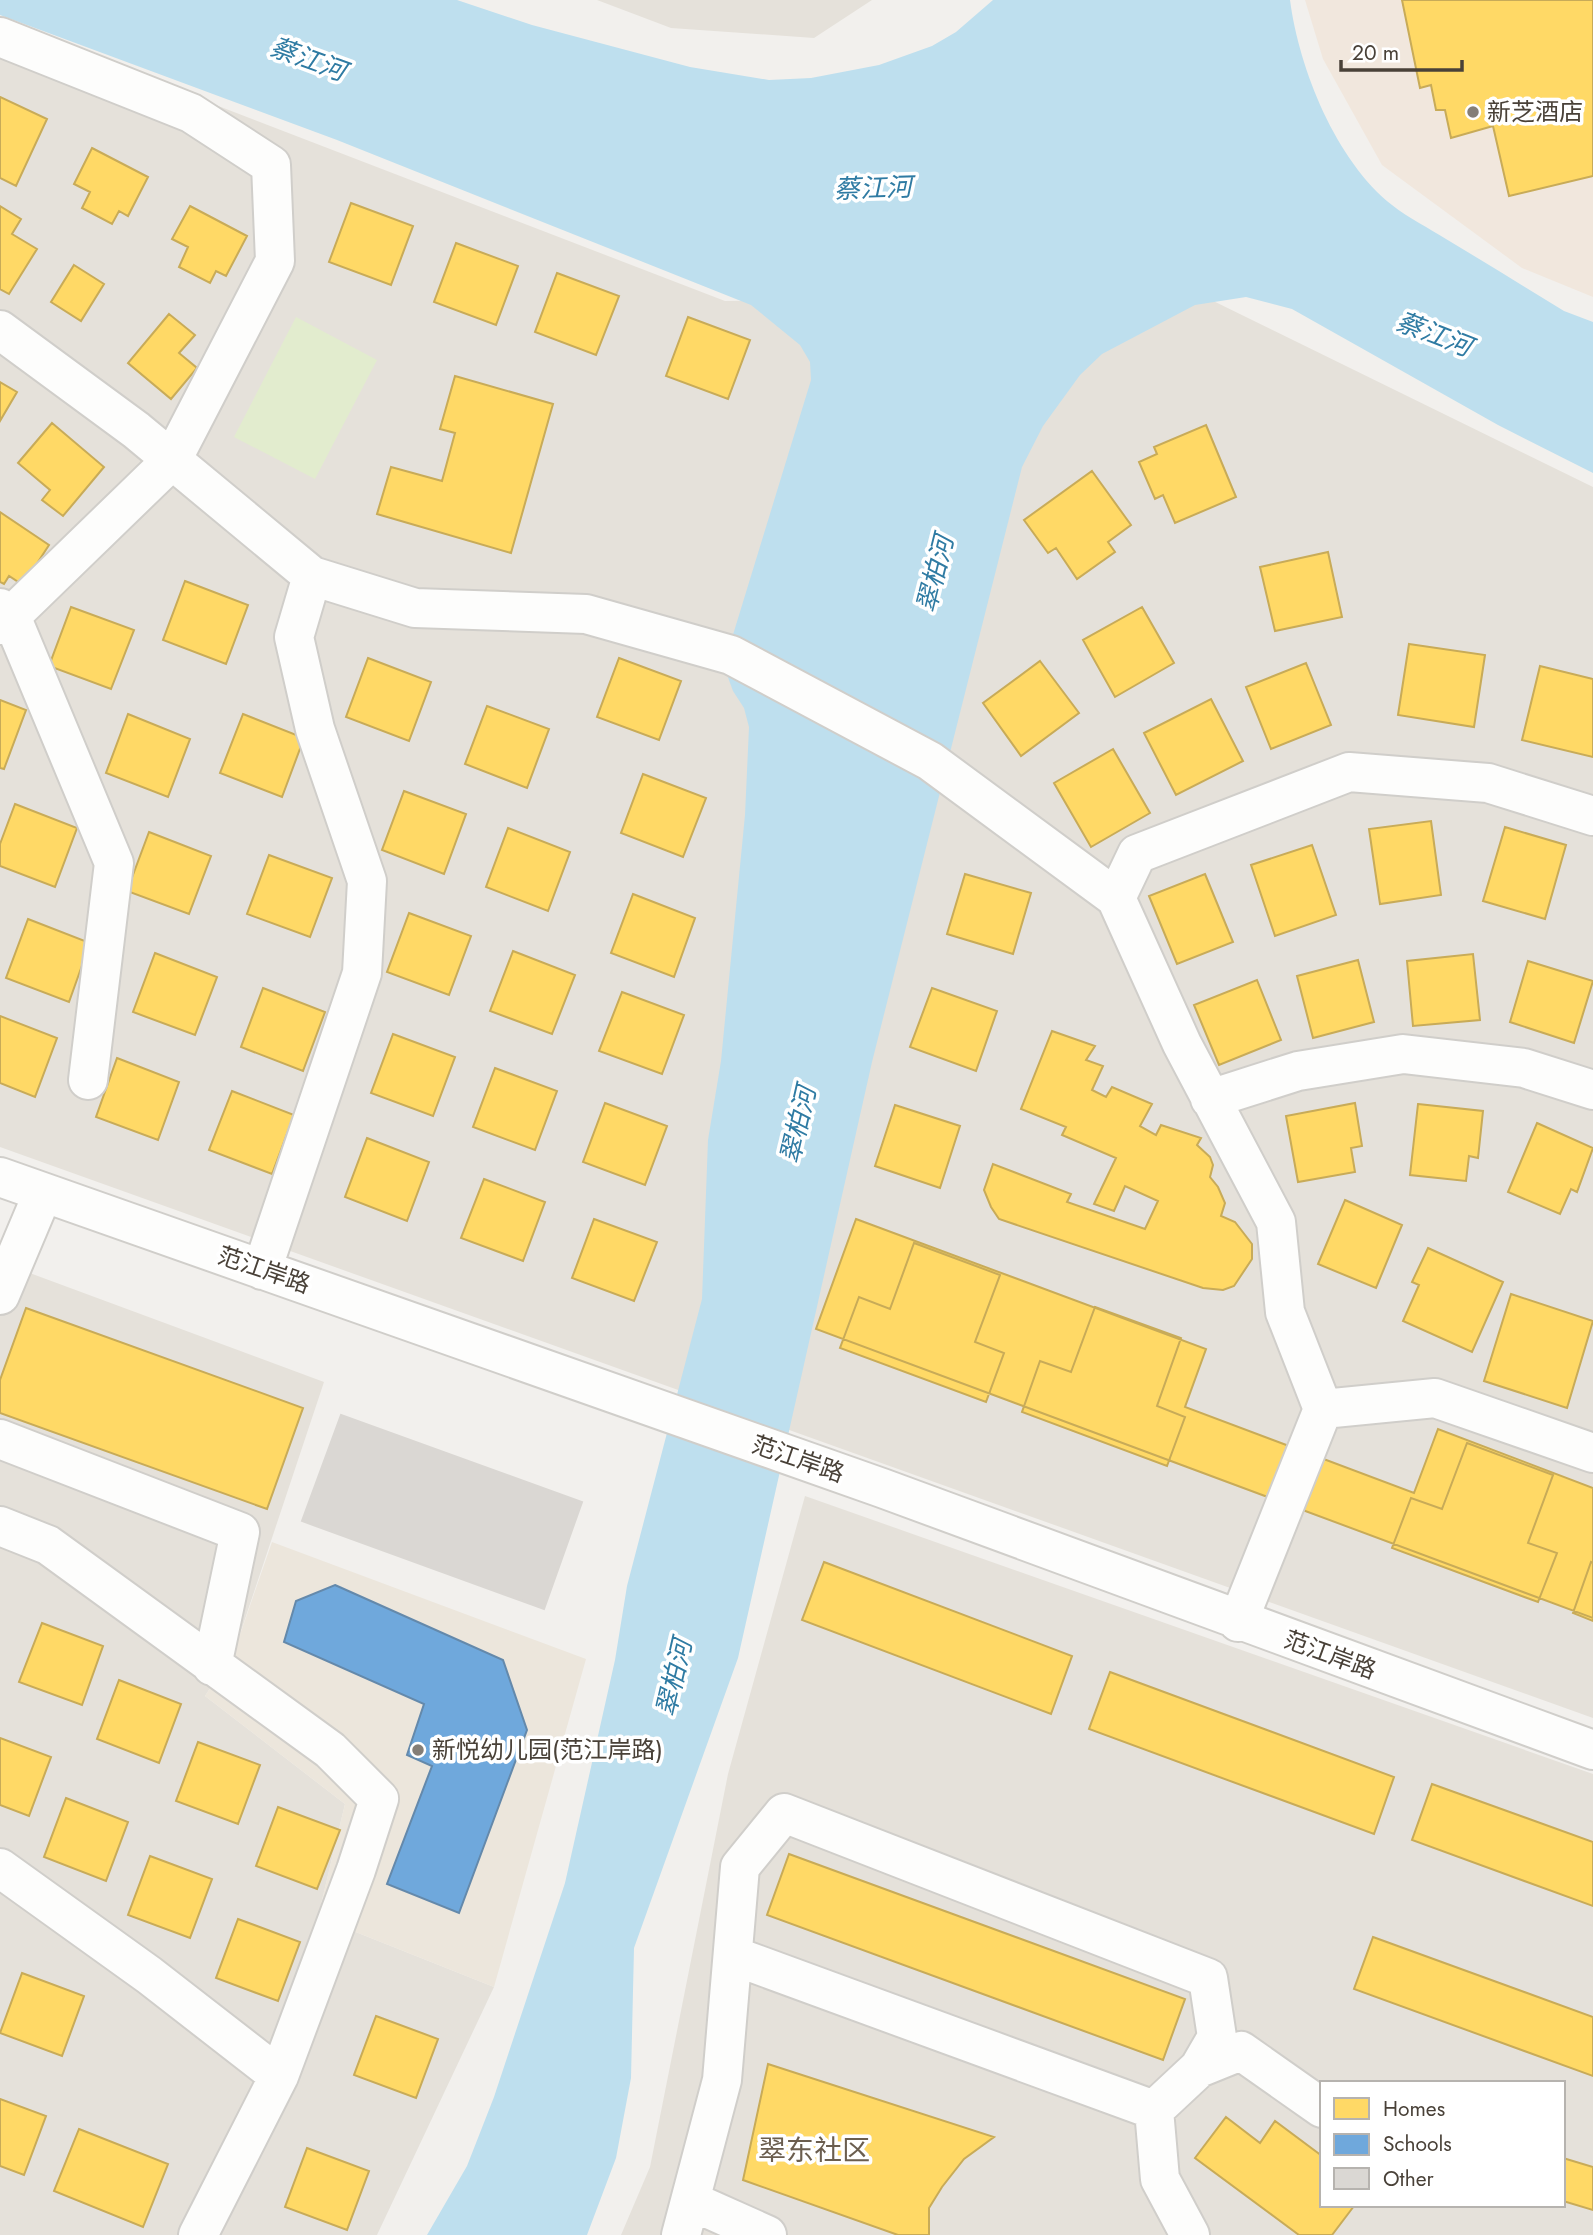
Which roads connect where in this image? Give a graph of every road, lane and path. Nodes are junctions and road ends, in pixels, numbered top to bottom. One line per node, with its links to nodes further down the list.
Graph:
1 (0, 37): 3 (street)
2 (0, 330): 3 (street)
3 (173, 460): 4 (street); 5 (street)
4 (312, 576): 7 (street); 13 (street)
5 (4, 616): 8 (street)
6 (1593, 816): 7 (street)
7 (1115, 898): 10 (street)
8 (88, 1080)
9 (1593, 1090): 10 (street)
10 (1210, 1099): 15 (street)
11 (0, 1177): 12 (street, 范江岸路)
12 (43, 1193): 13 (street, 范江岸路); 14 (street)
13 (262, 1270): 19 (street, 范江岸路)
14 (0, 1294)
15 (1323, 1409): 17 (street); 19 (street)
16 (0, 1438): 20 (street)
17 (1593, 1453)
18 (0, 1526): 20 (street)
19 (1238, 1622): 21 (street, 范江岸路)
20 (212, 1666): 25 (street)
21 (1593, 1750)
22 (0, 1868): 25 (street)
23 (734, 1956): 24 (street); 27 (street); 28 (street)
24 (1199, 2068): 26 (street); 27 (street)
25 (279, 2076): 29 (street)
26 (1320, 2107)
27 (1154, 2110): 31 (street)
28 (686, 2218): 30 (street)
29 (198, 2235)
30 (766, 2235)
31 (1190, 2235)

